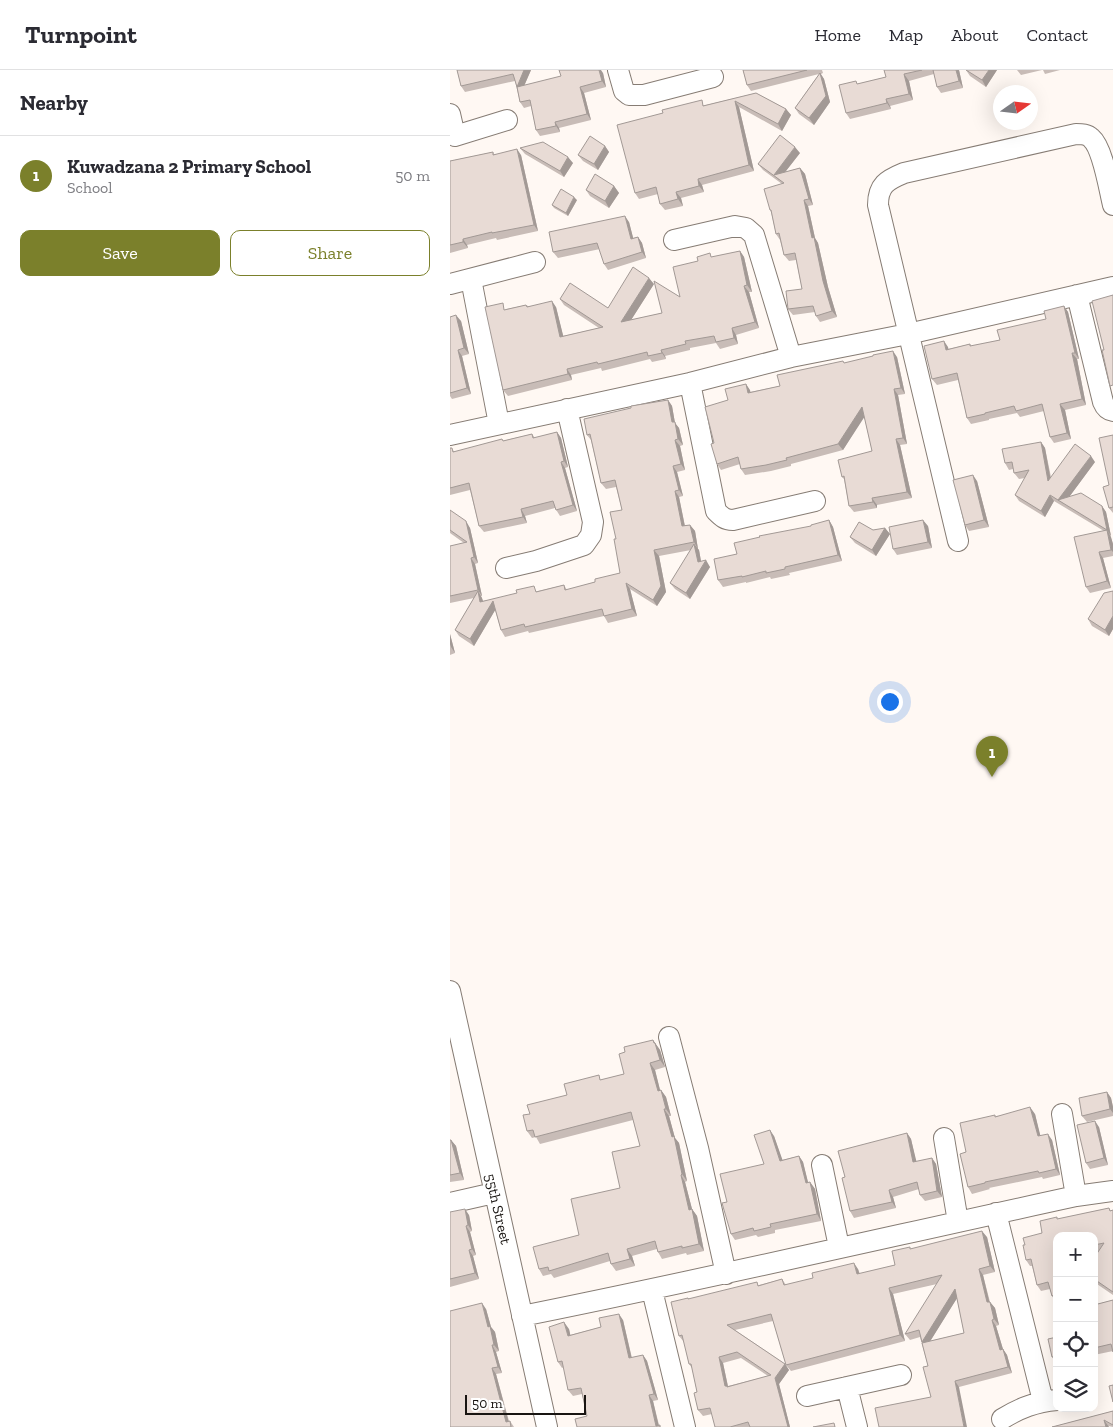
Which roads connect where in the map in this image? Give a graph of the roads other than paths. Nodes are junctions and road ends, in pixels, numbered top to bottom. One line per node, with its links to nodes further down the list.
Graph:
1 (618, 70): 2 (street)
2 (713, 77)
3 (450, 114): 5 (street)
4 (507, 120): 5 (street)
5 (452, 137)
6 (1113, 205): 13 (street)
7 (674, 240): 14 (street)
8 (535, 262): 9 (street)
9 (471, 279): 10 (street); 18 (street)
10 (450, 284)
11 (1113, 287): 12 (street)
12 (1077, 295): 13 (street); 17 (street)
13 (908, 334): 14 (street); 21 (street)
14 (791, 357): 15 (street)
15 (690, 382): 16 (street); 20 (street)
16 (568, 409): 18 (street); 22 (street)
17 (1113, 411)
18 (499, 424): 19 (street)
19 (450, 434)
20 (815, 501)
21 (958, 542)
22 (506, 568)
23 (451, 999): 29 (street, 55th Street)
24 (669, 1038): 35 (street)
25 (1062, 1114): 30 (street)
26 (944, 1138): 33 (street)
27 (822, 1165): 34 (street)
28 (1113, 1191): 30 (street)
29 (494, 1192): 31 (street); 37 (street, 55th Street)
30 (1076, 1196): 32 (street)
31 (450, 1203)
32 (996, 1213): 33 (street); 41 (street)
33 (958, 1222): 34 (street)
34 (840, 1247): 35 (street)
35 (726, 1274): 36 (street)
36 (652, 1290): 37 (street); 44 (street)
37 (522, 1316): 43 (street, 55th Street)
38 (901, 1375): 39 (street)
39 (847, 1387): 40 (street); 45 (street)
40 (807, 1396)
41 (1050, 1400): 42 (street)
42 (1002, 1419)
43 (547, 1427)
44 (685, 1427)
45 (857, 1427)

